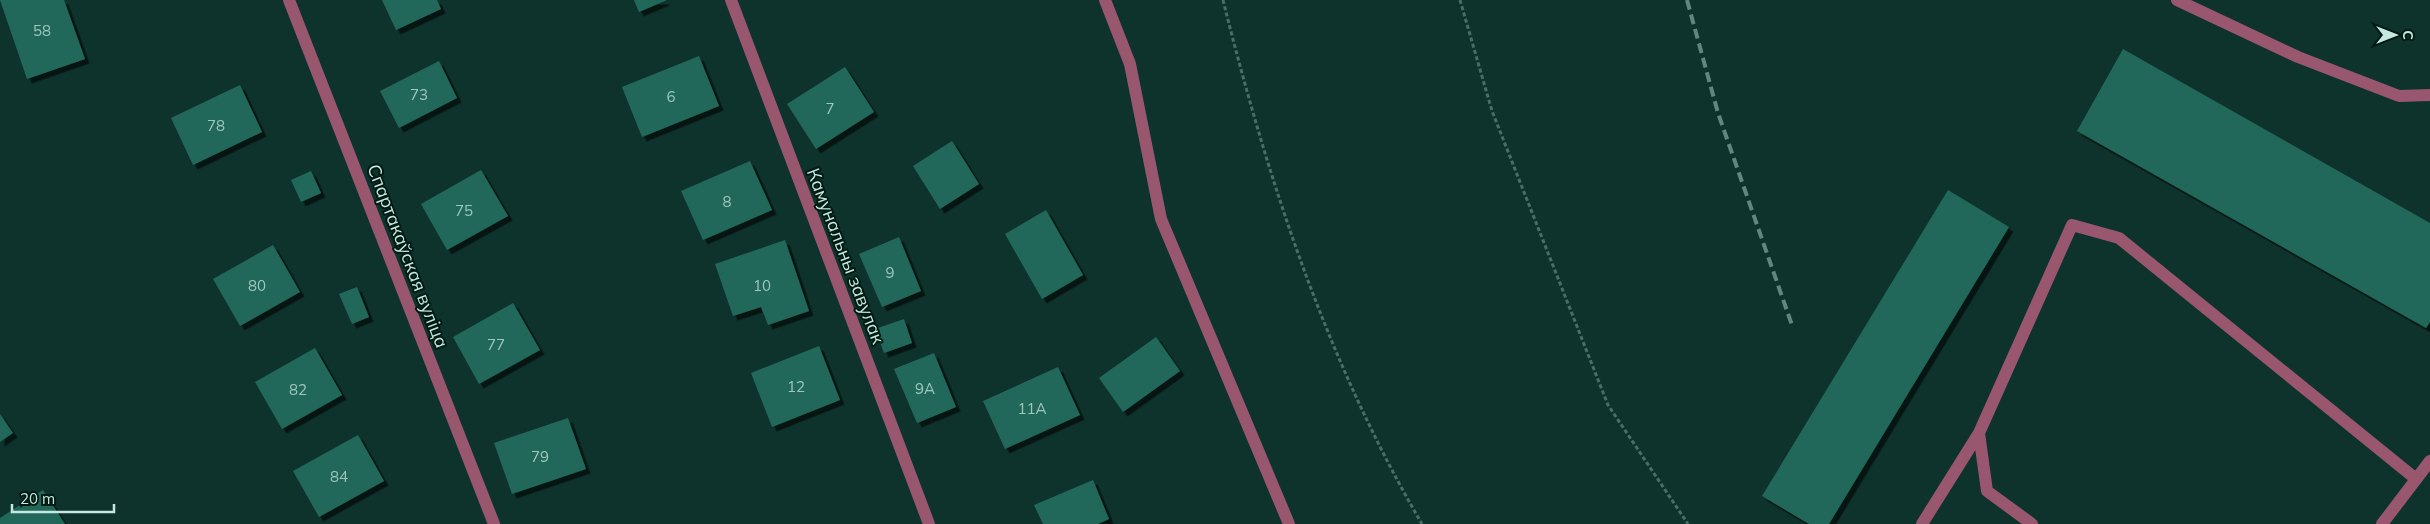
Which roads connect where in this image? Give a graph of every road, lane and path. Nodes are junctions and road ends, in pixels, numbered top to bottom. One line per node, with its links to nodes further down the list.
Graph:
1 (289, 0): 11 (street, Спартакаўская вуліца)
2 (731, 0): 12 (street, Камунальны завулак)
3 (1105, 0): 13 (street)
4 (1223, 0): 14 (path)
5 (1460, 0): 15 (path)
6 (2177, 0): 7 (street)
7 (2430, 95)
8 (1979, 433): 10 (street); 16 (street); 17 (street)
9 (2430, 461): 10 (street)
10 (2416, 480): 18 (street)
11 (494, 524)
12 (929, 524)
13 (1289, 524)
14 (1422, 524)
15 (1688, 524)
16 (1922, 524)
17 (2032, 524)
18 (2382, 524)

